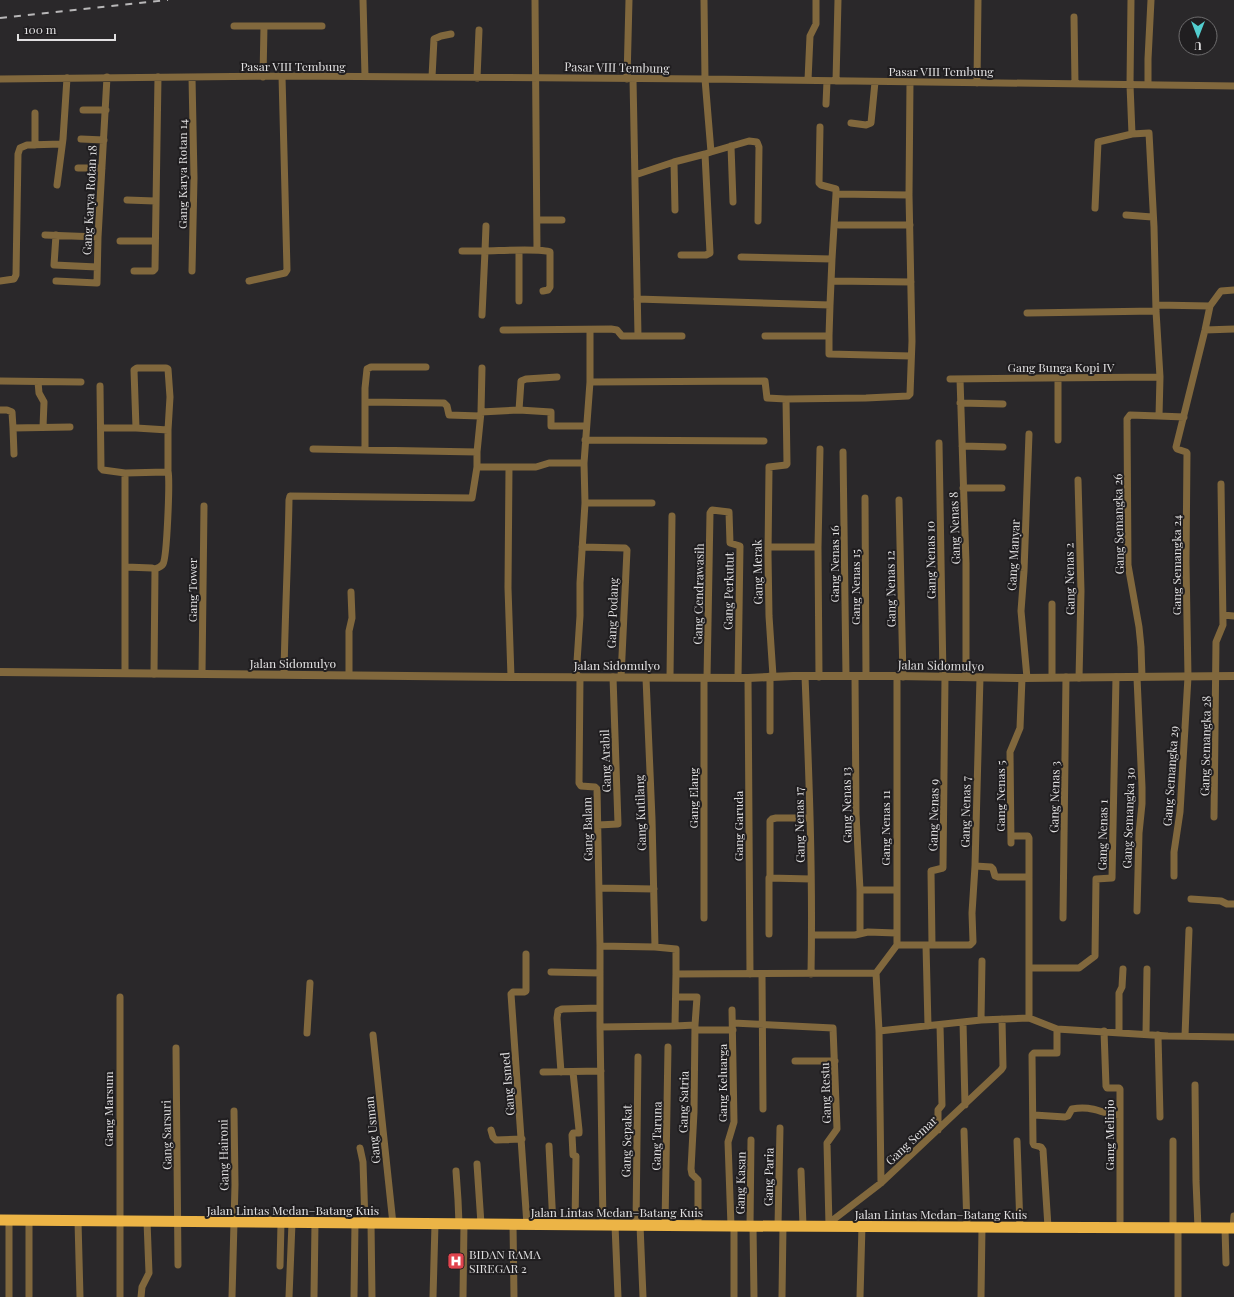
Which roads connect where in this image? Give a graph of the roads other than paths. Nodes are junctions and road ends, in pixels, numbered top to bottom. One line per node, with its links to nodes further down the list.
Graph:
1 (363, 0): 17 (street)
2 (535, 0): 23 (street)
3 (629, 0): 27 (street)
4 (704, 0): 28 (street)
5 (816, 0): 29 (street)
6 (838, 0): 31 (street)
7 (978, 0): 34 (street)
8 (1131, 0): 36 (street)
9 (1151, 0): 37 (street)
10 (1074, 17): 35 (street)
11 (234, 26): 12 (street)
12 (264, 26): 13 (street); 21 (street)
13 (322, 26)
14 (479, 30): 25 (street)
15 (451, 34): 22 (street)
16 (282, 76): 17 (street, Pasar VIII Tembung); 21 (street, Pasar VIII Tembung); 88 (street)
17 (365, 76): 22 (street, Pasar VIII Tembung)
18 (107, 77): 19 (street, Pasar VIII Tembung); 24 (street, Pasar VIII Tembung); 41 (street, Gang Karya Rotan 18)
19 (158, 77): 20 (street, Pasar VIII Tembung); 60 (street)
20 (192, 77): 21 (street, Pasar VIII Tembung); 86 (street, Gang Karya Rotan 14)
21 (263, 77)
22 (432, 77): 25 (street, Pasar VIII Tembung)
23 (536, 77): 25 (street, Pasar VIII Tembung); 27 (street, Pasar VIII Tembung); 66 (street)
24 (67, 78): 26 (street, Pasar VIII Tembung); 48 (street)
25 (477, 78)
26 (0, 79)
27 (630, 79): 28 (street, Pasar VIII Tembung); 55 (street)
28 (705, 79): 29 (street, Pasar VIII Tembung); 51 (street)
29 (808, 80): 30 (street, Pasar VIII Tembung)
30 (826, 81): 31 (street, Pasar VIII Tembung); 39 (street)
31 (836, 81): 32 (street, Pasar VIII Tembung)
32 (875, 82): 33 (street, Pasar VIII Tembung); 43 (street)
33 (910, 82): 34 (street, Pasar VIII Tembung); 58 (street)
34 (977, 82): 35 (street, Pasar VIII Tembung)
35 (1075, 84): 36 (street, Pasar VIII Tembung)
36 (1130, 85): 37 (street, Pasar VIII Tembung); 45 (street)
37 (1148, 85): 38 (street, Pasar VIII Tembung)
38 (1234, 86)
39 (826, 104)
40 (83, 110): 41 (street)
41 (106, 110): 47 (street, Gang Karya Rotan 18)
42 (35, 113): 49 (street)
43 (851, 124)
44 (820, 127): 57 (street)
45 (1132, 134): 62 (street); 65 (street)
46 (81, 139): 47 (street)
47 (104, 140): 54 (street, Gang Karya Rotan 18)
48 (61, 144): 49 (street); 56 (street)
49 (35, 145): 87 (street)
50 (731, 146): 51 (street); 61 (street); 68 (street)
51 (708, 153): 52 (street); 81 (street)
52 (674, 162): 55 (street); 63 (street)
53 (78, 168): 54 (street)
54 (102, 168): 74 (street, Gang Karya Rotan 18)
55 (635, 175): 94 (street)
56 (57, 185)
57 (836, 194): 58 (street); 83 (street)
58 (909, 195): 70 (street)
59 (127, 200): 60 (street)
60 (155, 201): 76 (street)
61 (733, 202)
62 (1096, 208)
63 (675, 210)
64 (1126, 215): 65 (street)
65 (1152, 217): 98 (street)
66 (537, 220): 67 (street); 77 (street)
67 (562, 220)
68 (758, 221)
69 (839, 224): 70 (street)
70 (910, 224): 91 (street)
71 (486, 226): 79 (street)
72 (45, 235): 73 (street)
73 (56, 235): 74 (street); 84 (street)
74 (98, 237): 84 (street, Gang Karya Rotan 18)
75 (120, 241): 76 (street)
76 (155, 241): 85 (street)
77 (536, 250): 80 (street); 93 (street)
78 (462, 251): 79 (street)
79 (485, 251): 80 (street); 100 (street)
80 (519, 251): 95 (street)
81 (681, 255)
82 (742, 257): 83 (street)
83 (832, 259): 89 (street)
84 (97, 267): 90 (street, Gang Karya Rotan 18)
85 (134, 271)
86 (192, 271)
87 (0, 281)
88 (248, 281)
89 (832, 281): 91 (street); 96 (street)
90 (56, 282)
91 (911, 282): 109 (street)
92 (1234, 290): 97 (street)
93 (543, 291)
94 (637, 299): 96 (street); 105 (street)
95 (519, 301)
96 (830, 305): 108 (street)
97 (1210, 306): 98 (street); 104 (street)
98 (1156, 308): 99 (street); 113 (street)
99 (1027, 313)
100 (482, 315)
101 (1234, 329): 104 (street)
102 (503, 330): 103 (street)
103 (590, 330): 105 (street); 120 (street)
104 (1205, 330): 130 (street)
105 (638, 336): 106 (street)
106 (682, 336)
107 (766, 336): 108 (street)
108 (829, 336): 109 (street)
109 (911, 356): 122 (street)
110 (426, 367): 123 (street)
111 (482, 368): 128 (street)
112 (557, 376): 127 (street)
113 (1160, 377): 114 (street, Gang Bunga Kopi IV); 129 (street)
114 (1058, 378): 116 (street, Gang Bunga Kopi IV); 140 (street)
115 (950, 379): 116 (street, Gang Bunga Kopi IV)
116 (961, 379): 124 (street, Gang Nenas 8)
117 (0, 381): 118 (street)
118 (38, 382): 119 (street); 132 (street)
119 (81, 382)
120 (590, 382): 122 (street); 131 (street)
121 (100, 386): 135 (street)
122 (786, 399): 168 (street, Gang Merak)
123 (365, 402): 128 (street); 146 (street)
124 (960, 403): 125 (street); 143 (street, Gang Nenas 8)
125 (1003, 404)
126 (0, 410): 134 (street)
127 (519, 410): 128 (street); 131 (street)
128 (480, 414): 148 (street)
129 (1159, 416): 130 (street); 208 (street, Gang Semangka 26)
130 (1184, 417): 201 (street, Gang Semangka 24)
131 (586, 426): 139 (street)
132 (43, 427): 133 (street); 134 (street)
133 (70, 427)
134 (13, 428): 150 (street)
135 (101, 428): 136 (street); 155 (street)
136 (136, 428): 137 (street); 137 (street)
137 (168, 430): 154 (street)
138 (1029, 434): 206 (street, Gang Manyar)
139 (585, 440): 141 (street); 151 (street)
140 (1058, 440)
141 (764, 441)
142 (939, 443): 195 (street, Gang Nenas 10)
143 (962, 446): 144 (street); 158 (street, Gang Nenas 8)
144 (1003, 447)
145 (313, 449): 146 (street)
146 (365, 449): 148 (street)
147 (820, 449): 169 (street)
148 (477, 452): 152 (street)
149 (843, 452): 184 (street, Gang Nenas 16)
150 (14, 454)
151 (584, 463): 153 (street); 162 (street)
152 (477, 467): 153 (street); 180 (street)
153 (509, 467): 190 (street)
154 (168, 471): 155 (street); 171 (street)
155 (125, 473): 170 (street)
156 (1078, 480): 207 (street, Gang Nenas 2)
157 (1222, 484): 174 (street, Gang Semangka 28)
158 (963, 488): 159 (street); 196 (street, Gang Nenas 8)
159 (1002, 488)
160 (865, 498): 186 (street, Gang Nenas 15)
161 (899, 500): 187 (street, Gang Nenas 12)
162 (585, 503): 163 (street); 167 (street)
163 (652, 503)
164 (204, 506): 179 (street, Gang Tower)
165 (711, 511): 203 (street, Gang Cendrawasih); 204 (street, Gang Perkutut)
166 (672, 516): 193 (street)
167 (582, 547): 191 (street); 192 (street, Gang Podang)
168 (768, 547): 169 (street); 182 (street, Gang Merak)
169 (818, 547): 194 (street)
170 (126, 567): 171 (street); 177 (street)
171 (155, 569): 178 (street)
172 (351, 592): 181 (street)
173 (1052, 604): 198 (street)
174 (1223, 616): 175 (street); 188 (street, Gang Semangka 28)
175 (1234, 616)
176 (0, 672): 177 (street, Jalan Sidomulyo)
177 (125, 674): 178 (street, Jalan Sidomulyo)
178 (154, 674): 179 (street, Jalan Sidomulyo)
179 (202, 674): 180 (street, Jalan Sidomulyo)
180 (284, 674): 181 (street, Jalan Sidomulyo)
181 (349, 675): 190 (street, Jalan Sidomulyo)
182 (772, 676): 183 (street, Jalan Sidomulyo); 205 (street, Jalan Sidomulyo); 209 (street, Gang Merak)
183 (805, 676): 194 (street, Jalan Sidomulyo); 211 (street, Gang Nenas 17)
184 (846, 676): 185 (street, Jalan Sidomulyo); 194 (street, Jalan Sidomulyo)
185 (855, 676): 186 (street, Jalan Sidomulyo); 220 (street, Gang Nenas 13)
186 (866, 676): 187 (street, Jalan Sidomulyo)
187 (900, 676): 195 (street, Jalan Sidomulyo); 221 (street, Gang Nenas 11)
188 (1217, 676): 189 (street, Jalan Sidomulyo); 201 (street, Jalan Sidomulyo); 210 (street, Gang Semangka 28)
189 (1234, 676)
190 (511, 677): 191 (street, Jalan Sidomulyo)
191 (578, 677): 192 (street, Jalan Sidomulyo); 212 (street, Gang Balam)
192 (617, 677): 202 (street, Jalan Sidomulyo); 212 (street, Gang Arabil)
193 (670, 677): 202 (street, Jalan Sidomulyo); 203 (street, Jalan Sidomulyo)
194 (819, 677)
195 (944, 677): 196 (street, Jalan Sidomulyo); 233 (street, Gang Nenas 9)
196 (966, 677): 197 (street, Jalan Sidomulyo)
197 (980, 677): 206 (street, Jalan Sidomulyo); 213 (street, Gang Nenas 7)
198 (1052, 677): 199 (street, Jalan Sidomulyo); 206 (street, Jalan Sidomulyo)
199 (1066, 677): 207 (street, Jalan Sidomulyo); 226 (street, Gang Nenas 3)
200 (1116, 677): 207 (street, Jalan Sidomulyo); 208 (street, Jalan Sidomulyo); 238 (street, Gang Nenas 1)
201 (1188, 677): 208 (street, Jalan Sidomulyo); 214 (street, Gang Semangka 29)
202 (646, 678): 219 (street, Gang Kutilang)
203 (705, 678): 204 (street, Jalan Sidomulyo); 225 (street, Gang Elang)
204 (738, 678): 205 (street, Jalan Sidomulyo)
205 (748, 678): 245 (street, Gang Garuda)
206 (1025, 678): 215 (street, Gang Nenas 5)
207 (1079, 678)
208 (1139, 678): 224 (street, Gang Semangka 30)
209 (770, 731)
210 (1214, 817)
211 (810, 818): 216 (street); 217 (street, Gang Nenas 17)
212 (598, 825): 218 (street, Gang Balam)
213 (975, 866): 215 (street); 233 (street, Gang Nenas 7)
214 (1174, 876)
215 (1029, 877): 238 (street)
216 (770, 878): 217 (street); 229 (street)
217 (811, 879): 231 (street, Gang Nenas 17)
218 (599, 888): 219 (street); 234 (street, Gang Balam)
219 (654, 889): 235 (street, Gang Kutilang)
220 (860, 890): 221 (street); 230 (street, Gang Nenas 13)
221 (896, 890): 228 (street, Gang Nenas 11)
222 (1191, 900): 223 (street)
223 (1234, 904)
224 (1137, 911)
225 (704, 918)
226 (1063, 918)
227 (1189, 930): 272 (street)
228 (896, 933): 230 (street); 232 (street, Gang Nenas 11)
229 (769, 934)
230 (860, 934): 231 (street)
231 (812, 935): 247 (street, Gang Nenas 17)
232 (897, 945): 233 (street); 243 (street)
233 (929, 945): 260 (street)
234 (600, 946): 235 (street); 242 (street, Gang Balam)
235 (655, 947): 244 (street)
236 (526, 954): 294 (street, Gang Ismed)
237 (982, 961): 255 (street)
238 (1029, 968): 253 (street)
239 (1123, 969): 267 (street)
240 (1146, 969): 269 (street)
241 (551, 972): 242 (street)
242 (600, 973): 251 (street, Gang Balam)
243 (876, 973): 247 (street); 265 (street)
244 (676, 974): 245 (street); 250 (street)
245 (750, 974): 246 (street)
246 (762, 974): 247 (street); 257 (street)
247 (811, 974)
248 (310, 983): 268 (street)
249 (120, 997): 308 (street, Gang Marsum)
250 (676, 997): 259 (street); 261 (street, Gang Satria)
251 (600, 1008): 263 (street, Gang Balam); 281 (street)
252 (732, 1010): 262 (street, Gang Keluarga)
253 (1029, 1018): 254 (street); 264 (street)
254 (1002, 1019): 255 (street); 284 (street, Gang Semar)
255 (981, 1020): 256 (street)
256 (964, 1022): 258 (street); 284 (street)
257 (763, 1024): 262 (street); 278 (street, Gang Restu); 285 (street)
258 (940, 1025): 260 (street); 292 (street)
259 (675, 1026): 261 (street); 263 (street)
260 (928, 1026): 265 (street)
261 (695, 1027): 262 (street); 326 (street, Gang Satria)
262 (733, 1027): 328 (street, Gang Keluarga)
263 (600, 1028): 279 (street, Gang Balam)
264 (1057, 1029): 266 (street); 287 (street)
265 (879, 1031): 303 (street)
266 (1104, 1031): 267 (street); 288 (street, Gang Melinjo)
267 (1119, 1032): 269 (street)
268 (307, 1033)
269 (1146, 1034): 271 (street)
270 (373, 1035): 315 (street, Gang Usman)
271 (1158, 1035): 272 (street); 289 (street)
272 (1185, 1036): 273 (street)
273 (1234, 1037)
274 (668, 1047): 325 (street, Gang Taruna)
275 (176, 1048): 310 (street, Gang Sarsuri)
276 (638, 1057): 324 (street, Gang Sepakat)
277 (795, 1061): 278 (street)
278 (835, 1061): 327 (street, Gang Restu)
279 (601, 1071): 282 (street); 323 (street, Gang Balam)
280 (543, 1072): 281 (street)
281 (561, 1072): 282 (street)
282 (572, 1072): 322 (street)
283 (1195, 1085): 339 (street)
284 (965, 1104): 292 (street, Gang Semar)
285 (763, 1109)
286 (234, 1111): 311 (street, Gang Haironi)
287 (1034, 1115): 288 (street); 336 (street)
288 (1120, 1115): 337 (street, Gang Melinjo)
289 (1160, 1117)
290 (780, 1128): 330 (street, Gang Paria)
291 (491, 1130): 294 (street)
292 (938, 1130): 303 (street, Gang Semar)
293 (964, 1131): 333 (street)
294 (522, 1139): 320 (street, Gang Ismed)
295 (751, 1140): 329 (street, Gang Kasan)
296 (1173, 1141): 338 (street)
297 (1017, 1142): 335 (street)
298 (549, 1146): 321 (street)
299 (360, 1148): 314 (street)
300 (477, 1164): 318 (street)
301 (456, 1171): 317 (street)
302 (801, 1171): 331 (street)
303 (881, 1183): 327 (street, Gang Semar)
304 (1234, 1216): 340 (street)
305 (5, 1220): 306 (highway, Jalan Lintas Medan–Batang Kuis); 345 (street)
306 (29, 1221): 307 (highway, Jalan Lintas Medan–Batang Kuis); 344 (street)
307 (78, 1221): 308 (highway, Jalan Lintas Medan–Batang Kuis); 346 (street)
308 (119, 1221): 309 (highway, Jalan Lintas Medan–Batang Kuis); 347 (street, Gang Marsum)
309 (146, 1221): 310 (highway, Jalan Lintas Medan–Batang Kuis); 348 (street)
310 (178, 1222): 311 (highway, Jalan Lintas Medan–Batang Kuis); 342 (street, Gang Sarsuri)
311 (235, 1223): 312 (highway, Jalan Lintas Medan–Batang Kuis); 349 (street, Gang Haironi)
312 (287, 1223): 313 (highway, Jalan Lintas Medan–Batang Kuis); 343 (street); 350 (street)
313 (315, 1223): 314 (highway, Jalan Lintas Medan–Batang Kuis); 351 (street)
314 (364, 1223): 315 (highway, Jalan Lintas Medan–Batang Kuis); 352 (street); 353 (street)
315 (393, 1224): 316 (highway, Jalan Lintas Medan–Batang Kuis)
316 (435, 1224): 317 (highway, Jalan Lintas Medan–Batang Kuis); 354 (street)
317 (461, 1224): 318 (highway, Jalan Lintas Medan–Batang Kuis); 355 (street)
318 (481, 1224): 319 (highway, Jalan Lintas Medan–Batang Kuis)
319 (513, 1224): 320 (highway, Jalan Lintas Medan–Batang Kuis); 356 (street)
320 (527, 1224): 321 (highway, Jalan Lintas Medan–Batang Kuis)
321 (553, 1224): 322 (highway, Jalan Lintas Medan–Batang Kuis)
322 (575, 1224): 323 (highway, Jalan Lintas Medan–Batang Kuis)
323 (609, 1225): 324 (highway, Jalan Lintas Medan–Batang Kuis); 357 (street, Gang Balam)
324 (638, 1225): 325 (highway, Jalan Lintas Medan–Batang Kuis); 358 (street, Gang Sepakat)
325 (665, 1225): 326 (highway, Jalan Lintas Medan–Batang Kuis)
326 (698, 1225): 328 (highway, Jalan Lintas Medan–Batang Kuis)
327 (831, 1225): 331 (highway, Jalan Lintas Medan–Batang Kuis); 332 (highway, Jalan Lintas Medan–Batang Kuis)
328 (732, 1226): 329 (highway, Jalan Lintas Medan–Batang Kuis); 359 (street, Gang Keluarga)
329 (752, 1226): 330 (highway, Jalan Lintas Medan–Batang Kuis); 360 (street, Gang Kasan)
330 (781, 1226): 331 (highway, Jalan Lintas Medan–Batang Kuis); 361 (street, Gang Paria)
331 (803, 1226)
332 (860, 1226): 333 (highway, Jalan Lintas Medan–Batang Kuis); 362 (street)
333 (967, 1227): 334 (highway, Jalan Lintas Medan–Batang Kuis)
334 (982, 1227): 335 (highway, Jalan Lintas Medan–Batang Kuis); 363 (street)
335 (1020, 1227): 336 (highway, Jalan Lintas Medan–Batang Kuis)
336 (1048, 1227): 337 (highway, Jalan Lintas Medan–Batang Kuis)
337 (1120, 1228): 338 (highway, Jalan Lintas Medan–Batang Kuis)
338 (1176, 1228): 339 (highway, Jalan Lintas Medan–Batang Kuis); 364 (street)
339 (1198, 1228): 340 (highway, Jalan Lintas Medan–Batang Kuis)
340 (1231, 1228): 341 (street)
341 (1226, 1263)
342 (178, 1266)
343 (280, 1266)
344 (29, 1296)
345 (9, 1297)
346 (80, 1297)
347 (120, 1297)
348 (141, 1297)
349 (232, 1297)
350 (290, 1297)
351 (314, 1297)
352 (354, 1297)
353 (372, 1297)
354 (433, 1297)
355 (463, 1297)
356 (514, 1297)
357 (618, 1297)
358 (643, 1297)
359 (734, 1297)
360 (754, 1297)
361 (782, 1297)
362 (860, 1297)
363 (981, 1297)
364 (1178, 1297)

